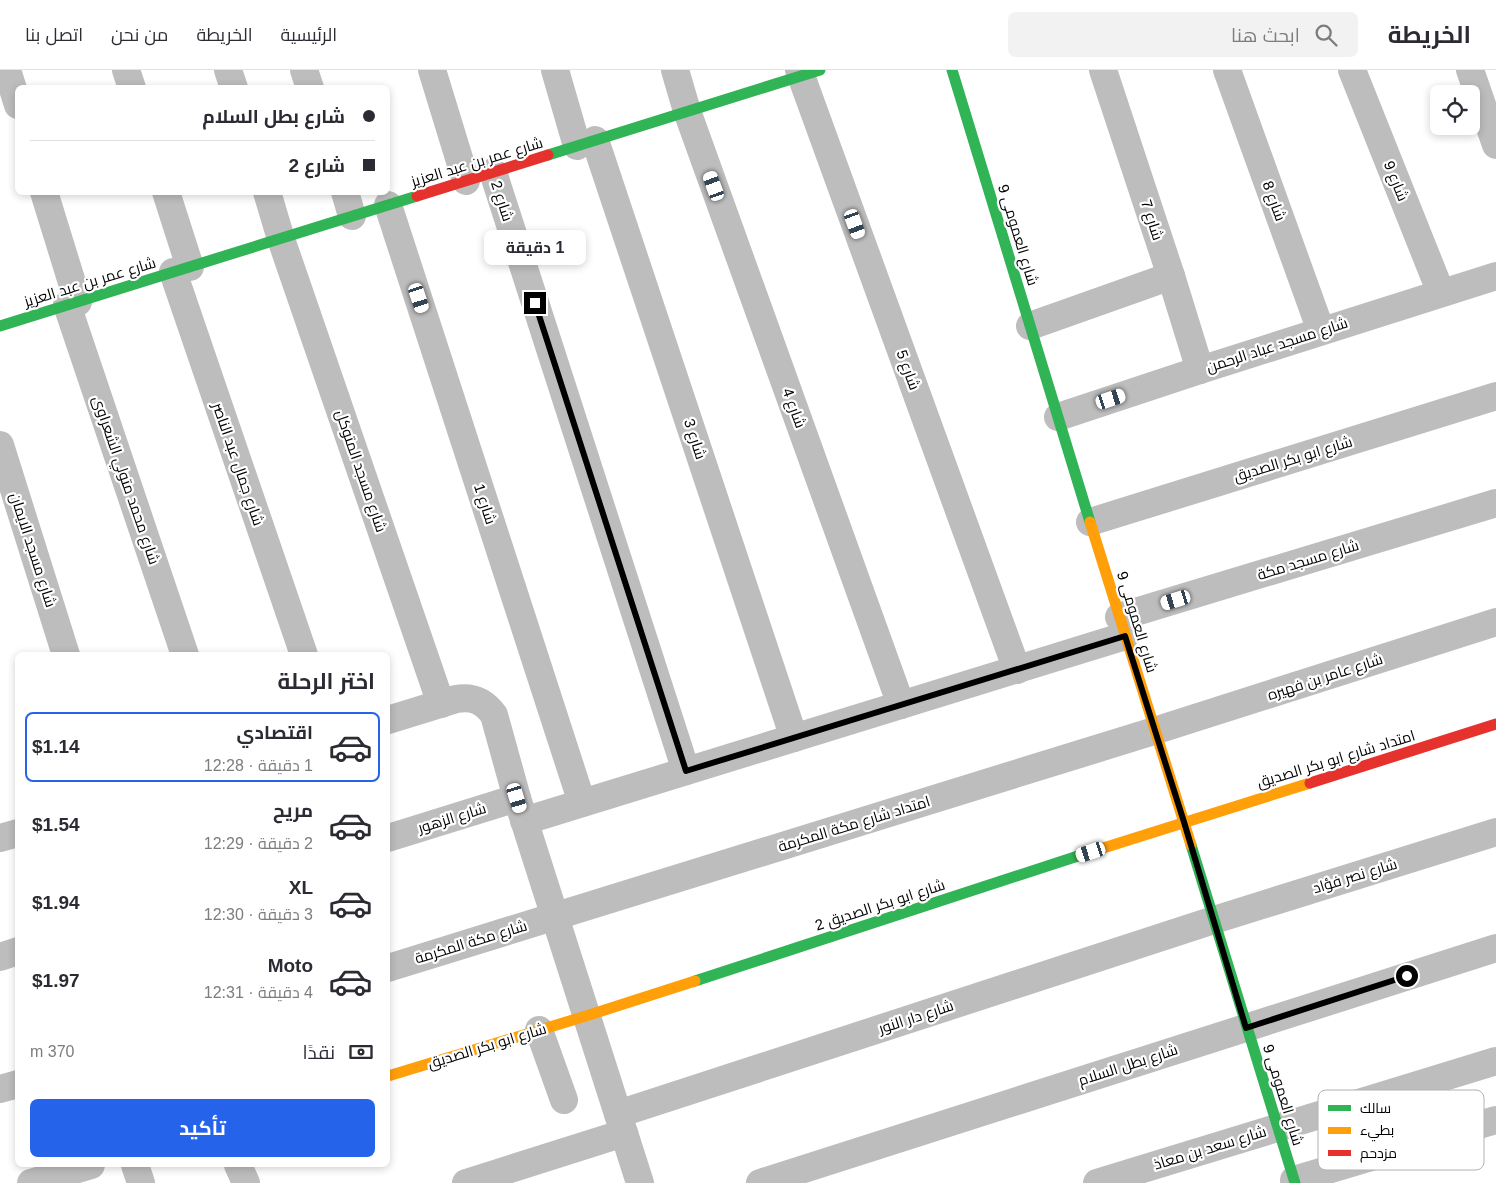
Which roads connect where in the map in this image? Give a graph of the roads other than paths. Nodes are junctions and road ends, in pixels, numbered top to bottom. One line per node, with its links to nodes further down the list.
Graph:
1 (7, 70): 17 (street)
2 (126, 70): 14 (street)
3 (228, 70): 15 (street)
4 (304, 70): 16 (street)
5 (432, 70): 22 (street)
6 (554, 70): 19 (street, شارع 3)
7 (675, 70): 18 (street, شارع 4)
8 (952, 70): 35 (street, شارع العمومى 9)
9 (1103, 70): 30 (street, شارع 7)
10 (1227, 70): 36 (street, شارع 8)
11 (1352, 70): 32 (street, شارع 9)
12 (1470, 70): 20 (street)
13 (807, 72): 18 (street, شارع عمر بن عبد العزيز); 48 (street, شارع 5)
14 (131, 85)
15 (233, 85)
16 (309, 85)
17 (15, 95)
18 (688, 111): 19 (street, شارع عمر بن عبد العزيز); 50 (street, شارع 4)
19 (586, 143): 21 (street, شارع عمر بن عبد العزيز); 54 (street, شارع 3)
20 (1496, 143)
21 (493, 172): 22 (street, شارع عمر بن عبد العزيز); 55 (street, شارع 2)
22 (466, 180): 27 (street, شارع عمر بن عبد العزيز)
23 (45, 195): 33 (street, شارع محمد متولي الشعراوى)
24 (167, 195): 29 (street, شارع جمال عبد الناصر)
25 (268, 195): 28 (street, شارع مسجد المتوكل)
26 (348, 204): 27 (street, شارع عمر بن عبد العزيز); 28 (street, شارع عمر بن عبد العزيز)
27 (388, 205): 56 (street, شارع 1)
28 (281, 239): 29 (street, شارع عمر بن عبد العزيز); 49 (street, شارع مسجد المتوكل)
29 (181, 270): 33 (street, شارع عمر بن عبد العزيز); 47 (street, شارع جمال عبد الناصر)
30 (1171, 276): 35 (street); 37 (street, شارع 7)
31 (1496, 276): 32 (street, شارع مسجد عباد الرحمن)
32 (1441, 293): 36 (street, شارع مسجد عباد الرحمن)
33 (72, 304): 34 (street, شارع عمر بن عبد العزيز); 46 (street, شارع محمد متولي الشعراوى)
34 (0, 326)
35 (1030, 326): 39 (street, شارع العمومى 9)
36 (1322, 331): 37 (street, شارع مسجد عباد الرحمن)
37 (1200, 370): 39 (street, شارع مسجد عباد الرحمن)
38 (1496, 396): 42 (street, شارع ابو بكر الصديق)
39 (1058, 417): 42 (street, شارع العمومى 9)
40 (0, 446): 45 (street, شارع مسجد الايمان)
41 (1496, 503): 44 (street, شارع مسجد مكة)
42 (1090, 522): 44 (street, شارع العمومى 9)
43 (1496, 622): 53 (street, شارع عامر بن فهيره)
44 (1122, 627): 48 (street, شارع مسجد مكة); 53 (street, شارع العمومى 9)
45 (65, 652)
46 (184, 652)
47 (303, 652)
48 (1017, 670): 50 (street, شارع مسجد مكة)
49 (449, 701): 51 (street); 57 (street)
50 (901, 705): 54 (street, شارع مسجد مكة)
51 (390, 719)
52 (1496, 724): 58 (street, امتداد شارع ابو بكر الصديق)
53 (1154, 731): 58 (street, شارع العمومى 9); 63 (street, امتداد شارع مكة المكرمة)
54 (794, 738): 55 (street, شارع الزهور)
55 (686, 771): 56 (street, شارع الزهور)
56 (582, 803): 57 (street, شارع الزهور)
57 (520, 809): 62 (street, شارع الزهور); 63 (street)
58 (1184, 822): 64 (street, شارع العمومى 9); 69 (street, شارع ابو بكر الصديق 2)
59 (1496, 832): 64 (street, شارع نصر فؤاد)
60 (15, 834): 61 (street)
61 (0, 838)
62 (390, 838)
63 (554, 916): 68 (street, شارع مكة المكرمة); 69 (street)
64 (1214, 920): 70 (street, شارع العمومى 9); 80 (street, شارع دار النور)
65 (1496, 948): 70 (street, شارع بطل السلام)
66 (15, 952): 67 (street)
67 (0, 957)
68 (390, 967)
69 (586, 1016): 71 (street, شارع ابو بكر الصديق); 80 (street)
70 (1246, 1028): 82 (street, شارع العمومى 9); 93 (street, شارع بطل السلام)
71 (539, 1030): 73 (street, شارع ابو بكر الصديق); 77 (street)
72 (1496, 1061): 76 (street, شارع سعد بن معاذ)
73 (390, 1075)
74 (15, 1085): 75 (street)
75 (0, 1089)
76 (1402, 1090)
77 (564, 1100)
78 (1318, 1116): 82 (street, شارع سعد بن معاذ)
79 (1496, 1120): 81 (street)
80 (621, 1124): 91 (street, شارع دار النور); 92 (street)
81 (1484, 1124)
82 (1278, 1128): 87 (street, شارع العمومى 9); 94 (street, شارع سعد بن معاذ)
83 (84, 1167): 88 (street)
84 (136, 1167): 89 (street)
85 (239, 1167): 90 (street)
86 (1330, 1170): 87 (street)
87 (1294, 1181)
88 (31, 1183)
89 (141, 1183)
90 (246, 1183)
91 (466, 1183)
92 (640, 1183)
93 (760, 1183)
94 (1097, 1183)

